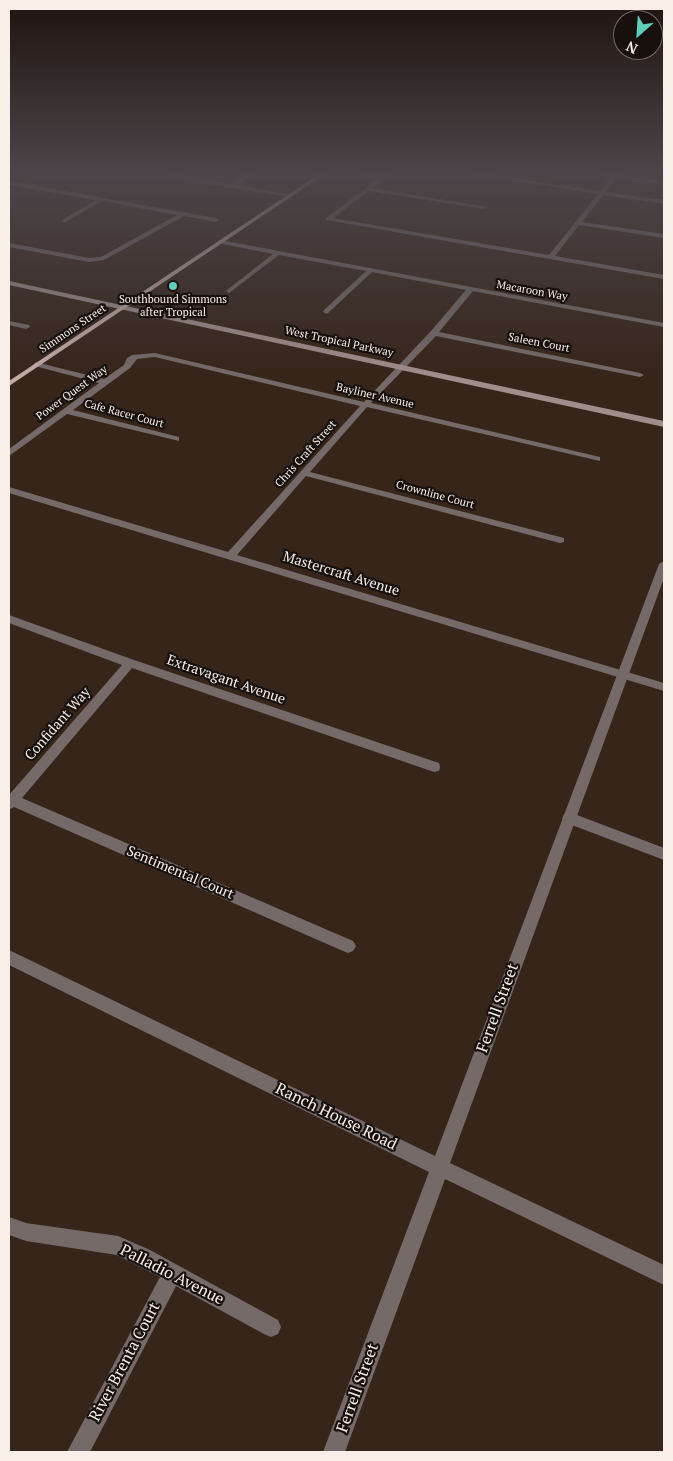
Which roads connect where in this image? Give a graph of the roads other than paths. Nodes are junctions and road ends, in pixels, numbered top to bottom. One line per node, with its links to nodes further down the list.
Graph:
1 (132, 242): 5 (street)
2 (220, 242): 6 (street, Macaroon Way); 13 (main road, Simmons Street)
3 (464, 242): 7 (street)
4 (563, 242): 7 (street)
5 (9, 245)
6 (277, 254): 8 (street, Macaroon Way); 12 (street)
7 (551, 257): 9 (street)
8 (370, 271): 11 (street, Macaroon Way); 14 (street)
9 (664, 277)
10 (9, 283): 13 (main road, West Tropical Parkway)
11 (470, 290): 16 (street, Macaroon Way); 18 (street, Chris Craft Street)
12 (229, 291)
13 (122, 308): 20 (main road, Simmons Street); 21 (main road, West Tropical Parkway)
14 (326, 312)
15 (9, 323): 17 (street)
16 (664, 325)
17 (26, 327)
18 (434, 333): 21 (street, Chris Craft Street); 22 (street, Saleen Court)
19 (148, 355): 23 (street, Power Quest Way); 25 (street, Bayliner Avenue)
20 (38, 364): 23 (street); 24 (main road, Simmons Street)
21 (400, 367): 25 (street, Chris Craft Street); 27 (main road, West Tropical Parkway)
22 (640, 375)
23 (105, 382): 26 (street, Power Quest Way)
24 (9, 384)
25 (365, 405): 30 (street, Bayliner Avenue); 31 (street, Chris Craft Street)
26 (66, 410): 28 (street, Cafe Racer Court); 29 (street, Power Quest Way)
27 (664, 424)
28 (176, 439)
29 (9, 453)
30 (597, 459)
31 (304, 473): 33 (street, Crownline Court); 34 (street, Chris Craft Street)
32 (9, 490): 34 (street, Mastercraft Avenue)
33 (560, 540)
34 (230, 556): 38 (street, Mastercraft Avenue)
35 (664, 564): 38 (street, Ferrell Street)
36 (9, 619): 37 (street, Extravagant Avenue)
37 (130, 663): 40 (street, Extravagant Avenue); 41 (street, Confidant Way)
38 (622, 675): 39 (street, Mastercraft Avenue); 42 (street, Ferrell Street)
39 (664, 688)
40 (434, 767)
41 (10, 802): 44 (street, Sentimental Court)
42 (569, 818): 43 (street); 46 (street, Ferrell Street)
43 (664, 854)
44 (348, 946)
45 (9, 957): 46 (street, Ranch House Road)
46 (439, 1167): 49 (street, Ranch House Road); 52 (street, Ferrell Street)
47 (9, 1226): 48 (street, Palladio Avenue)
48 (172, 1273): 50 (street, Palladio Avenue); 51 (street, River Brenta Court)
49 (664, 1274)
50 (271, 1327)
51 (78, 1452)
52 (334, 1452)

